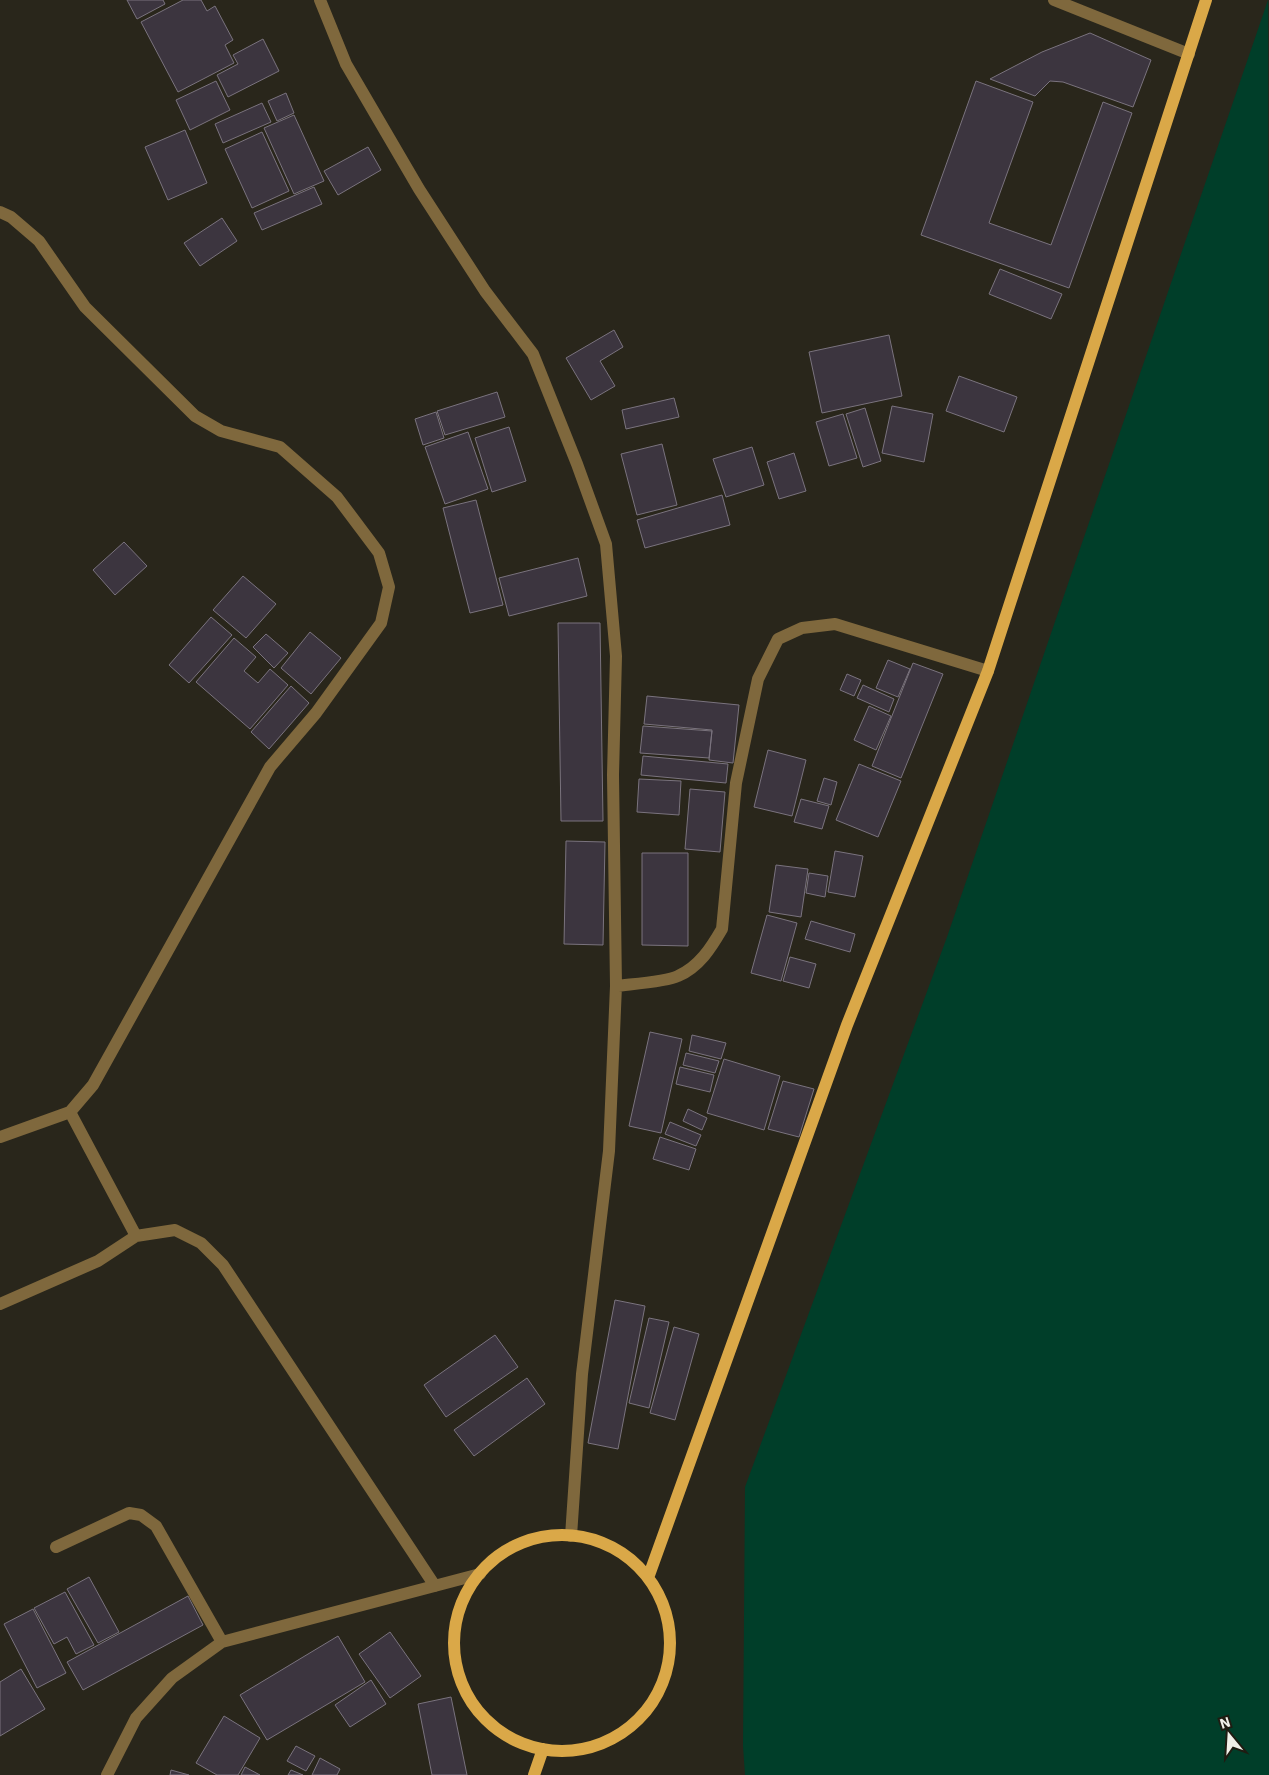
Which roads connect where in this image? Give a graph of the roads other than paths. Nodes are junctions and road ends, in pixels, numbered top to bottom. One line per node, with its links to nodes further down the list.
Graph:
1 (320, 0): 7 (street)
2 (1054, 0): 4 (street)
3 (1206, 0): 4 (main road)
4 (1189, 54): 6 (main road)
5 (0, 212): 8 (street)
6 (988, 671): 7 (street); 15 (main road)
7 (616, 986): 12 (street)
8 (70, 1112): 9 (street); 10 (street)
9 (0, 1137)
10 (136, 1236): 11 (street); 16 (street)
11 (0, 1304)
12 (571, 1536): 14 (main road); 15 (main road)
13 (56, 1547): 17 (street)
14 (480, 1574): 16 (street); 18 (main road)
15 (648, 1578): 18 (main road)
16 (435, 1586): 17 (street)
17 (222, 1642): 19 (street)
18 (544, 1749): 20 (main road)
19 (107, 1775)
20 (534, 1775)

